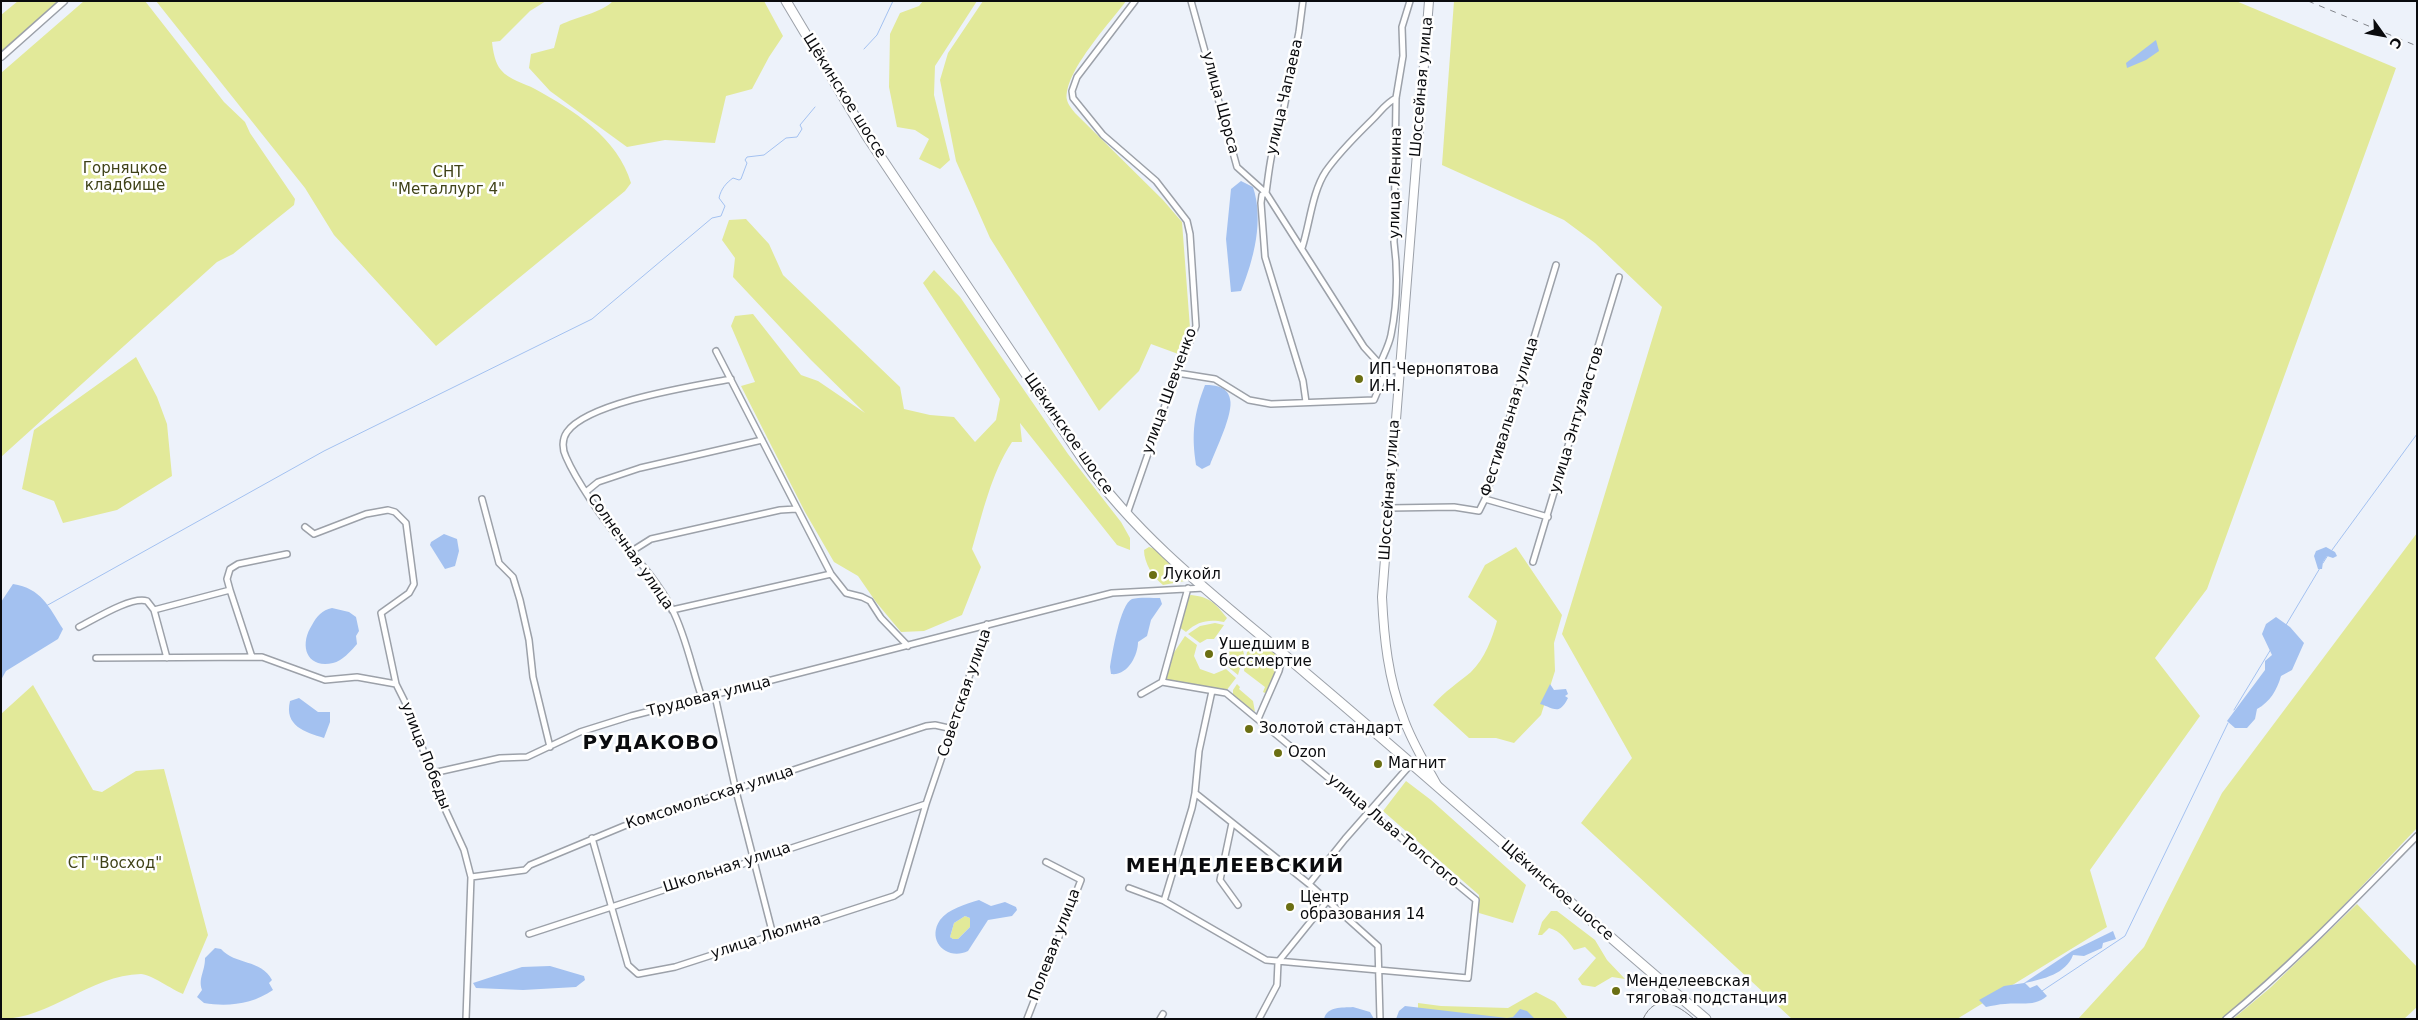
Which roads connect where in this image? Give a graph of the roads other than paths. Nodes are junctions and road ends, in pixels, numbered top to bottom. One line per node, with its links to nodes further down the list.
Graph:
1 (64, 1): 8 (street)
2 (786, 1): 27 (main road, Щёкинское шоссе)
3 (1135, 1): 18 (street, улица Шевченко)
4 (1191, 1): 10 (street, улица Щорса)
5 (1303, 1): 10 (street, улица Чапаева)
6 (1410, 1): 9 (street, улица Ленина)
7 (1429, 1): 16 (main road, Шоссейная улица)
8 (1, 57)
9 (1396, 98): 11 (street); 15 (street, улица Ленина)
10 (1266, 193): 11 (street); 20 (street, улица Чапаева)
11 (1302, 248): 15 (street)
12 (1556, 265): 24 (street, Фестивальная улица)
13 (1619, 277): 28 (street, улица Энтузиастов)
14 (716, 351): 19 (street)
15 (1380, 364): 17 (street)
16 (1400, 370): 17 (street); 25 (main road, Шоссейная улица)
17 (1386, 371): 20 (street)
18 (1177, 374): 20 (street); 27 (street, улица Шевченко)
19 (731, 379): 21 (street); 22 (street, Солнечная улица)
20 (1306, 402)
21 (762, 440): 22 (street); 26 (street)
22 (587, 491): 30 (street, Солнечная улица)
23 (482, 498): 54 (street)
24 (1486, 499): 25 (street, Фестивальная улица); 28 (street)
25 (1389, 508): 57 (main road, Шоссейная улица)
26 (796, 509): 30 (street); 33 (street)
27 (1127, 515): 35 (main road, Щёкинское шоссе)
28 (1548, 517): 32 (street, улица Энтузиастов)
29 (305, 527): 47 (street, улица Победы)
30 (632, 551): 38 (street, Солнечная улица)
31 (287, 554): 36 (street)
32 (1532, 562)
33 (831, 574): 38 (street); 41 (street)
34 (1188, 588): 35 (street, Советская улица); 39 (street, Советская улица); 46 (street)
35 (1205, 588): 42 (main road, Щёкинское шоссе)
36 (230, 590): 37 (street); 43 (street)
37 (154, 610): 40 (street); 45 (street)
38 (672, 610): 51 (street, Солнечная улица)
39 (987, 624): 41 (street, Трудовая улица); 53 (street, Советская улица)
40 (79, 627)
41 (908, 646): 50 (street, Трудовая улица)
42 (1283, 654): 52 (street); 55 (main road, Щёкинское шоссе)
43 (252, 657): 45 (street); 47 (street)
44 (96, 658): 45 (street)
45 (167, 658)
46 (1162, 682): 48 (street, улица Льва Толстого); 49 (street)
47 (396, 684): 56 (street, улица Победы)
48 (1212, 691): 52 (street, улица Льва Толстого); 59 (street)
49 (1141, 694)
50 (715, 696): 51 (street, Трудовая улица); 58 (street)
51 (702, 698): 54 (street, Трудовая улица)
52 (1258, 719): 61 (street, улица Льва Толстого)
53 (953, 730): 58 (street, Комсомольская улица); 60 (street, Советская улица)
54 (550, 747): 56 (street, Трудовая улица)
55 (1411, 764): 57 (main road, Щёкинское шоссе); 61 (street)
56 (433, 773): 67 (street, улица Победы)
57 (1440, 789): 83 (main road, Щёкинское шоссе)
58 (736, 791): 64 (street, Комсомольская улица); 65 (street)
59 (1194, 793): 62 (street); 72 (street)
60 (926, 804): 65 (street, Школьная улица); 69 (street, Советская улица)
61 (1368, 811): 68 (street); 78 (street, улица Льва Толстого)
62 (1232, 823): 68 (street); 73 (street)
63 (2417, 836): 84 (street)
64 (592, 838): 67 (street, Комсомольская улица); 74 (street)
65 (753, 860): 74 (street, Школьная улица); 76 (street)
66 (1046, 862): 80 (street, Полевая улица)
67 (471, 878): 79 (street, улица Победы)
68 (1309, 884): 71 (street)
69 (901, 887): 76 (street, улица Люлина)
70 (1129, 888): 72 (street)
71 (1328, 900): 77 (street); 78 (street)
72 (1164, 901): 77 (street)
73 (1238, 905)
74 (612, 906): 75 (street, Школьная улица); 76 (street, улица Люлина)
75 (529, 934)
76 (773, 935)
77 (1278, 962): 78 (street); 81 (street)
78 (1379, 971): 82 (street)
79 (466, 1019)
80 (1027, 1019)
81 (1259, 1019)
82 (1380, 1019)
83 (1706, 1019)
84 (2226, 1019)

